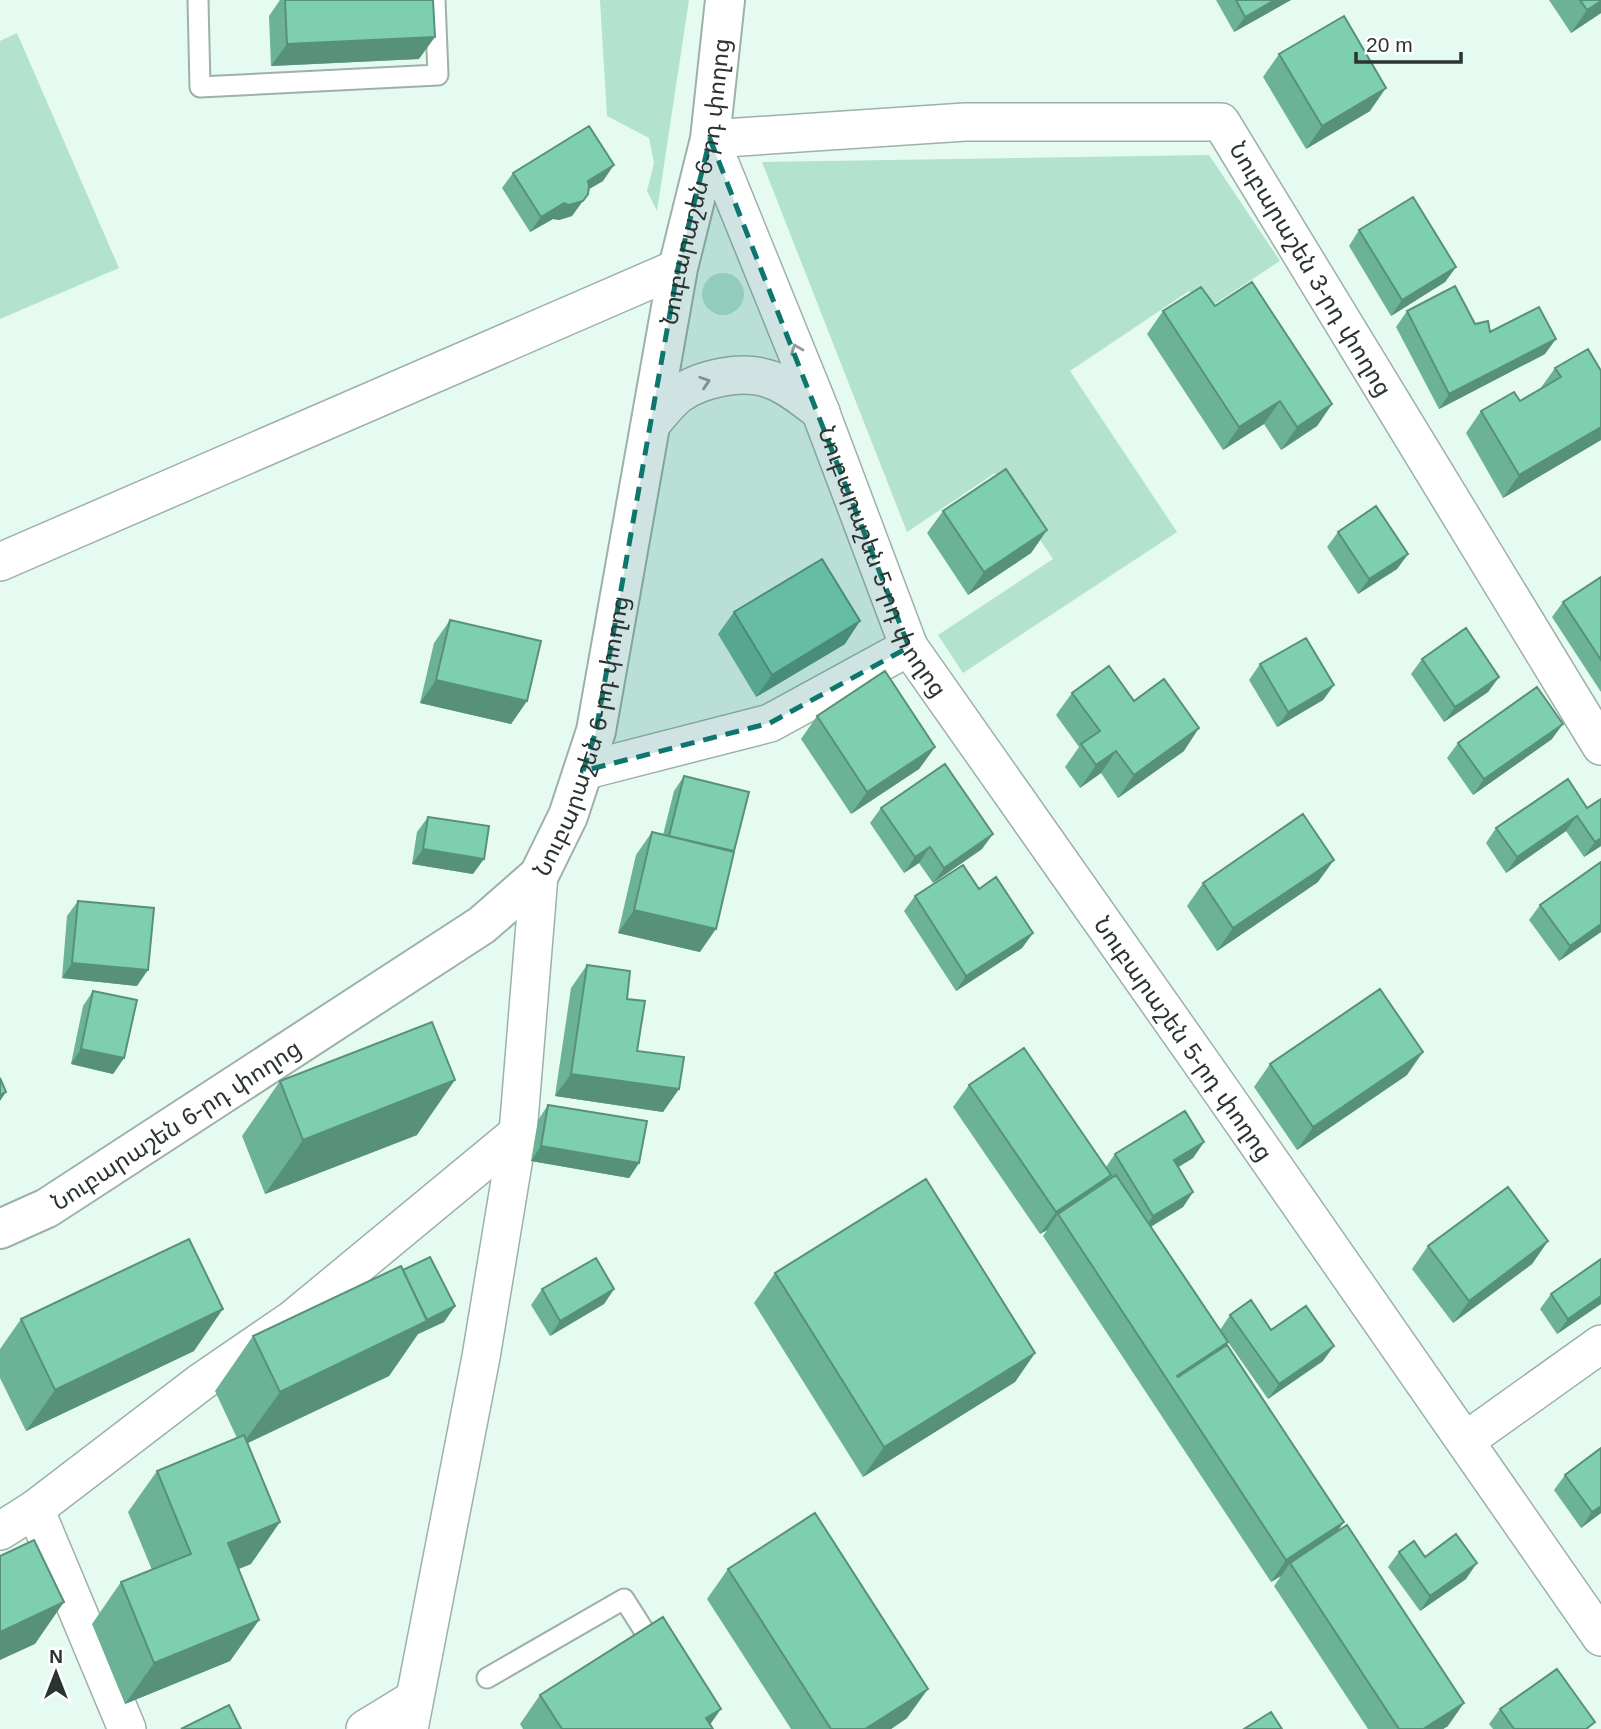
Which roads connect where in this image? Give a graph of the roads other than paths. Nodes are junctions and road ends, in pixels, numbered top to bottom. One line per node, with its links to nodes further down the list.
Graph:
1 (198, 0): 2 (lane)
2 (435, 0)
3 (725, 0): 4 (main road, Նուբարաշեն 6-րդ փողոց)
4 (710, 139): 5 (main road, Նուբարաշեն 6-րդ փողոց); 6 (street, Նուբարաշեն 5-րդ փողոց, one-way to 4); 10 (street, Նուբարաշեն 3-րդ փողոց)
5 (678, 268): 7 (main road, Նուբարաշեն 6-րդ փողոց); 8 (street)
6 (821, 412): 7 (street, one-way to 6); 9 (street, Նուբարաշեն 5-րդ փողոց)
7 (652, 423): 11 (main road, Նուբարաշեն 6-րդ փողոց)
8 (0, 562)
9 (909, 647): 11 (street); 16 (street, Նուբարաշեն 5-րդ փողոց)
10 (1601, 746)
11 (583, 771): 12 (main road, Նուբարաշեն 6-րդ փողոց)
12 (539, 876): 13 (street); 14 (main road, Նուբարաշեն 6-րդ փողոց)
13 (518, 1133): 17 (street); 22 (street)
14 (0, 1229)
15 (1601, 1344): 16 (street)
16 (1465, 1441): 19 (street, Նուբարաշեն 5-րդ փողոց)
17 (35, 1509): 18 (street); 23 (street)
18 (0, 1531)
19 (1601, 1637)
20 (665, 1664): 21 (lane)
21 (487, 1678)
22 (411, 1714): 24 (street)
23 (127, 1729)
24 (365, 1729)

